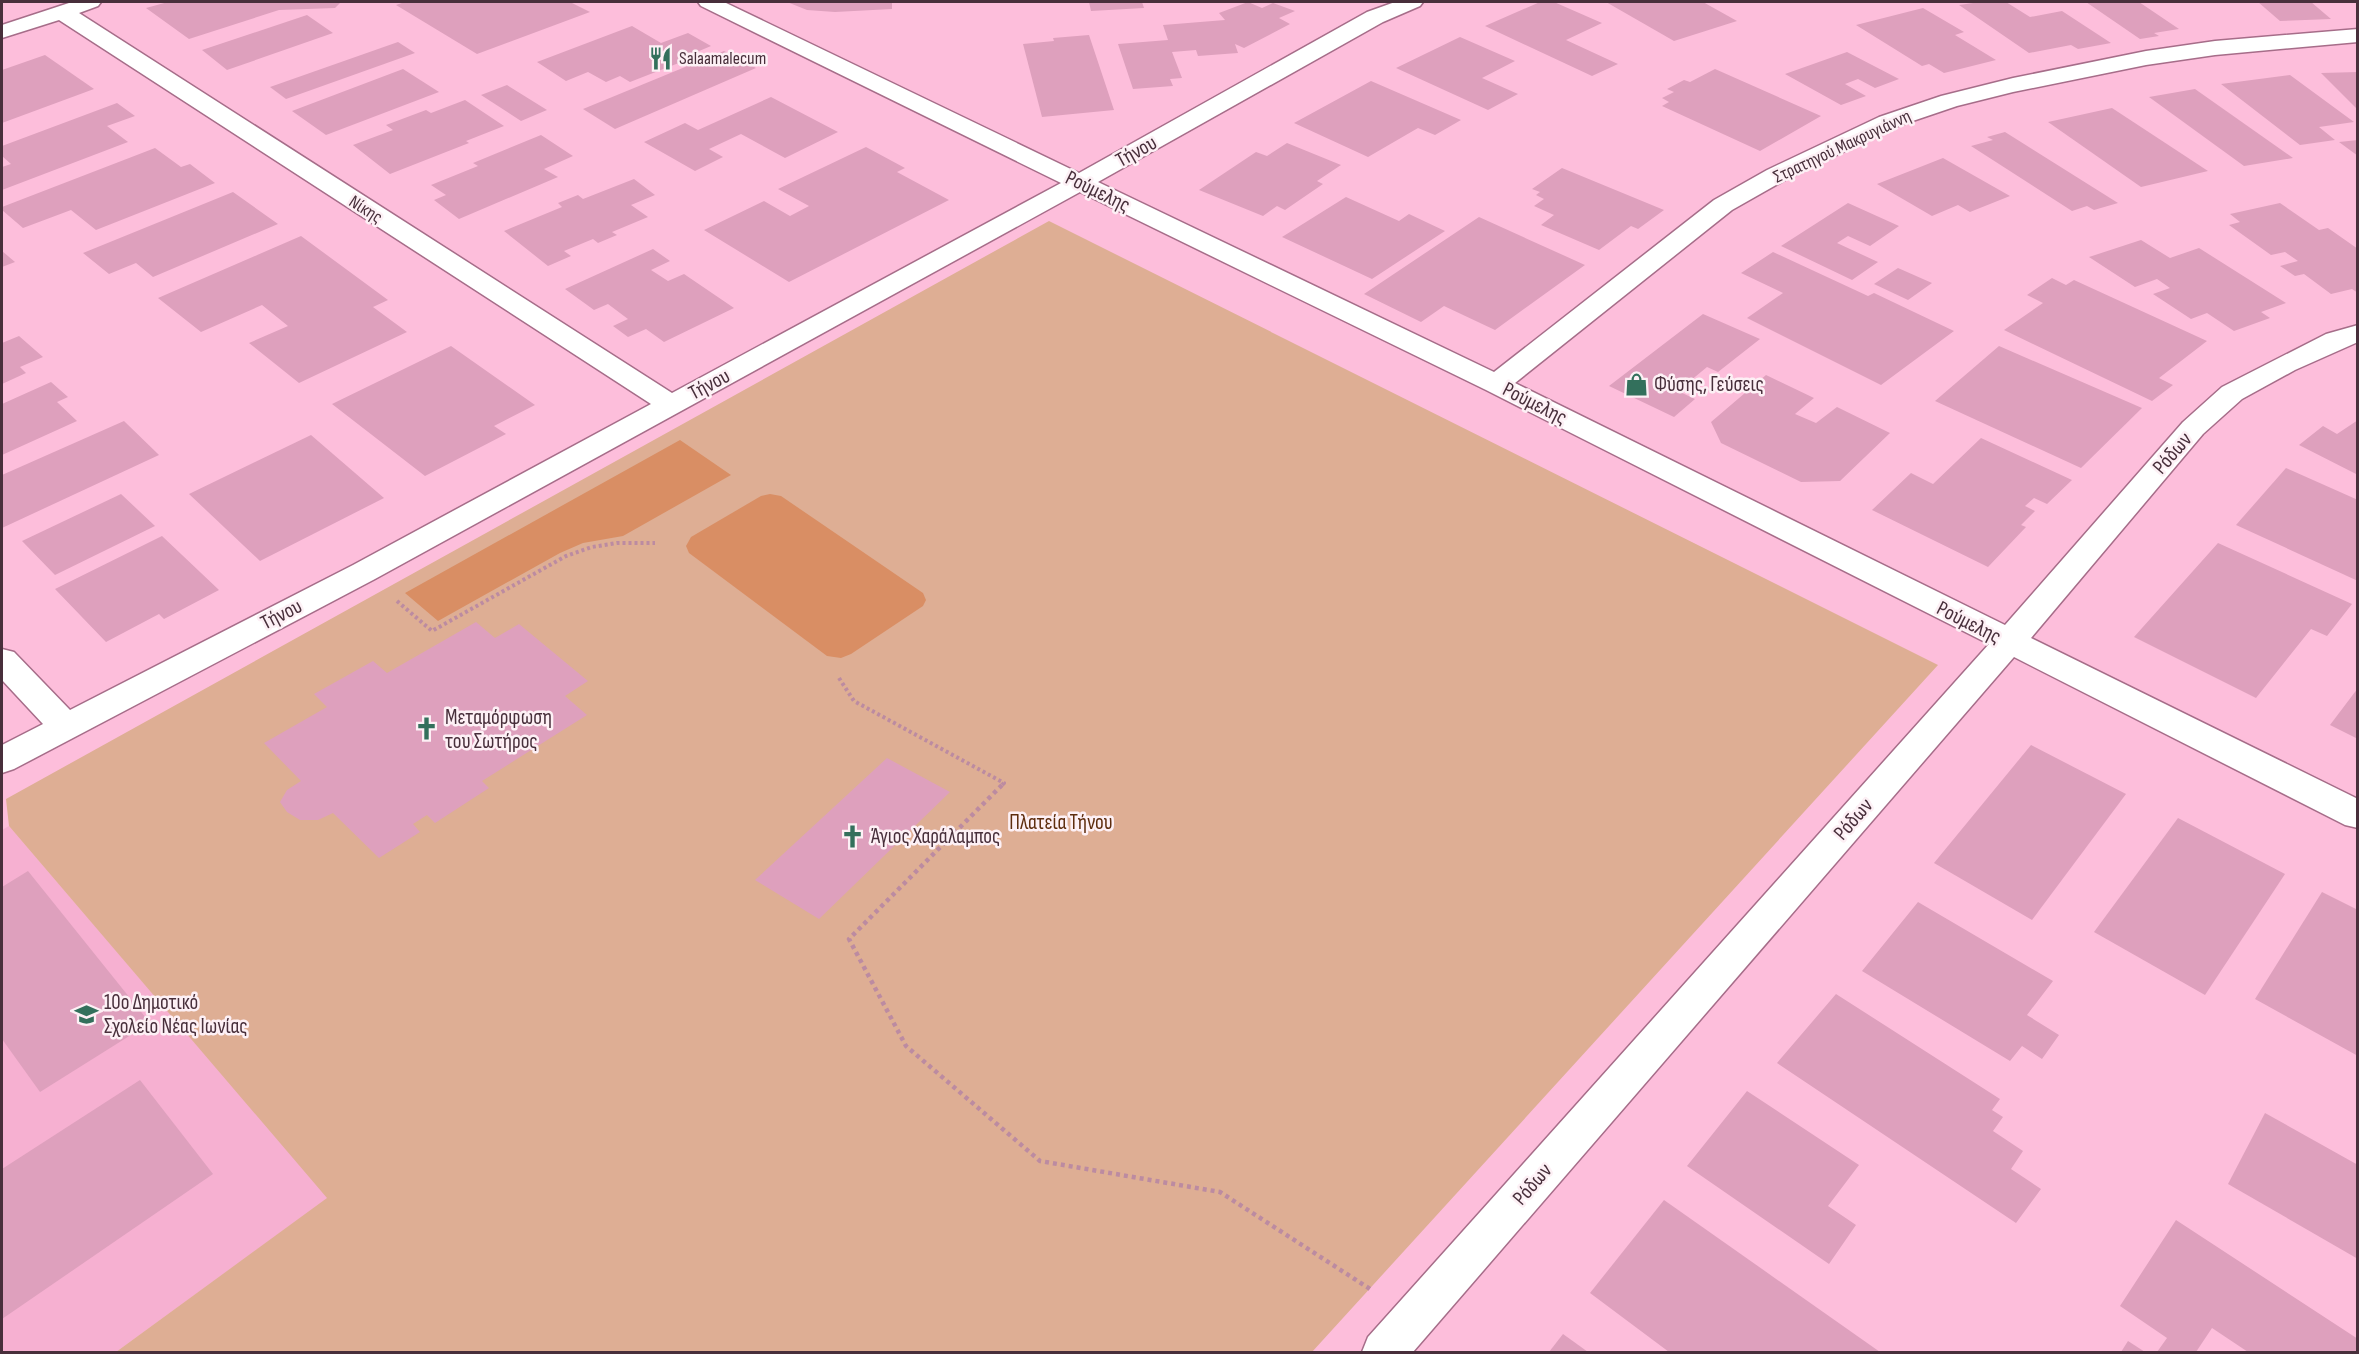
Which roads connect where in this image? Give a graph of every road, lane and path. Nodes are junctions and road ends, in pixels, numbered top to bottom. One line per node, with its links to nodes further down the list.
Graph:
1 (90, 2): 4 (street)
2 (708, 2): 8 (street, Ρούμελης)
3 (1413, 2): 8 (street, Τήνου)
4 (52, 7): 5 (street); 6 (street); 11 (street, Νίκης)
5 (2, 15)
6 (2, 32)
7 (2358, 35): 10 (street, Στρατηγού Μακρυγιάννη)
8 (1080, 182): 10 (street, Ρούμελης); 11 (street, Τήνου)
9 (2358, 333): 14 (street, Ρόδων)
10 (1496, 384): 14 (street, Ρούμελης)
11 (671, 404): 17 (street, Τήνου)
12 (655, 543): 13 (path)
13 (408, 610)
14 (2009, 642): 19 (street, Ρούμελης); 20 (street, Ρόδων)
15 (2, 660): 17 (street)
16 (839, 678): 20 (path)
17 (65, 726): 18 (street, Τήνου)
18 (2, 760)
19 (2358, 815)
20 (1414, 1318): 21 (street, Ρόδων)
21 (1384, 1353)

